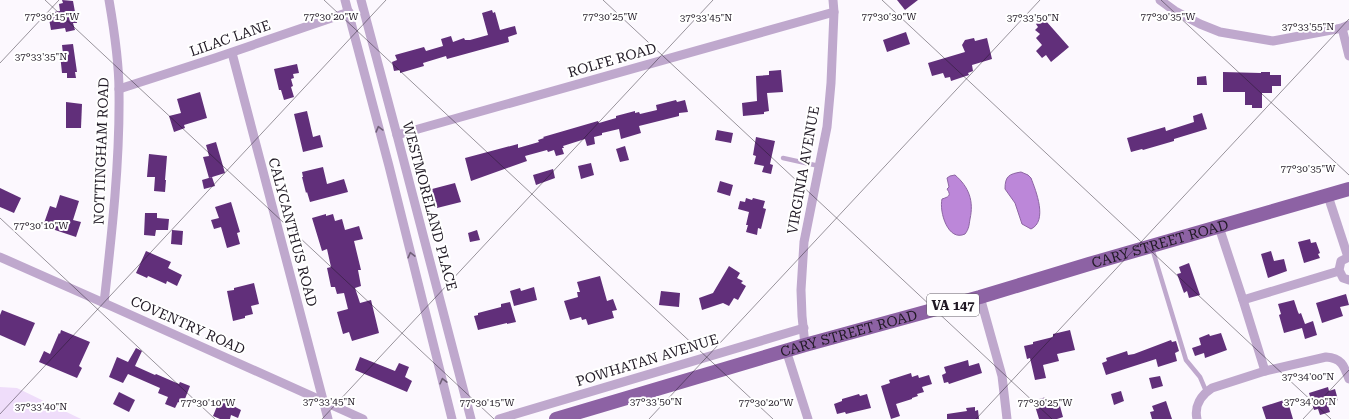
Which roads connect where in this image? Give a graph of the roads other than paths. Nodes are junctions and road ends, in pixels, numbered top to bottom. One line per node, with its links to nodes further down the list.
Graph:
1 (109, 0): 11 (street, NOTTINGHAM ROAD)
2 (345, 0): 6 (street)
3 (361, 0): 12 (street, WESTMORELAND PLACE)
4 (833, 0): 7 (street, VIRGINIA AVENUE)
5 (1160, 0): 8 (street)
6 (349, 12): 9 (street, LILAC LANE); 35 (street, one-way to 6)
7 (834, 12): 12 (street, ROLFE ROAD); 14 (street, VIRGINIA AVENUE)
8 (1345, 27): 10 (street)
9 (232, 53): 11 (street, LILAC LANE); 32 (street, CALYCANTHUS ROAD)
10 (1349, 56)
11 (119, 89): 25 (street, NOTTINGHAM ROAD)
12 (398, 135): 36 (street, WESTMORELAND PLACE)
13 (783, 158): 14 (lane)
14 (818, 166): 26 (street, VIRGINIA AVENUE)
15 (1349, 189): 16 (main road, CARY STREET ROAD / VA 147)
16 (1328, 196): 17 (main road, CARY STREET ROAD / VA 147); 20 (street)
17 (1218, 227): 18 (main road, CARY STREET ROAD / VA 147); 24 (street)
18 (1152, 246): 23 (main road, CARY STREET ROAD / VA 147); 31 (lane)
19 (0, 257): 25 (street, COVENTRY ROAD)
20 (1349, 257): 21 (street)
21 (1339, 271): 22 (street); 24 (street)
22 (1349, 280)
23 (980, 297): 27 (main road, CARY STREET ROAD / VA 147); 40 (street)
24 (1243, 300): 29 (street)
25 (104, 303): 32 (street, COVENTRY ROAD)
26 (804, 328): 27 (street, VIRGINIA AVENUE); 37 (street, POWHATAN AVENUE)
27 (805, 345): 28 (main road, CARY STREET ROAD / VA 147)
28 (786, 350): 38 (main road, CARY STREET ROAD / VA 147); 39 (street)
29 (1265, 371): 30 (street); 31 (street)
30 (1349, 379)
31 (1206, 391): 41 (street)
32 (323, 402): 33 (street, CALYCANTHUS ROAD); 34 (street, COVENTRY ROAD)
33 (328, 419)
34 (363, 419)
35 (452, 419)
36 (471, 419)
37 (499, 419)
38 (556, 419)
39 (808, 419)
40 (1007, 419)
41 (1197, 419)

